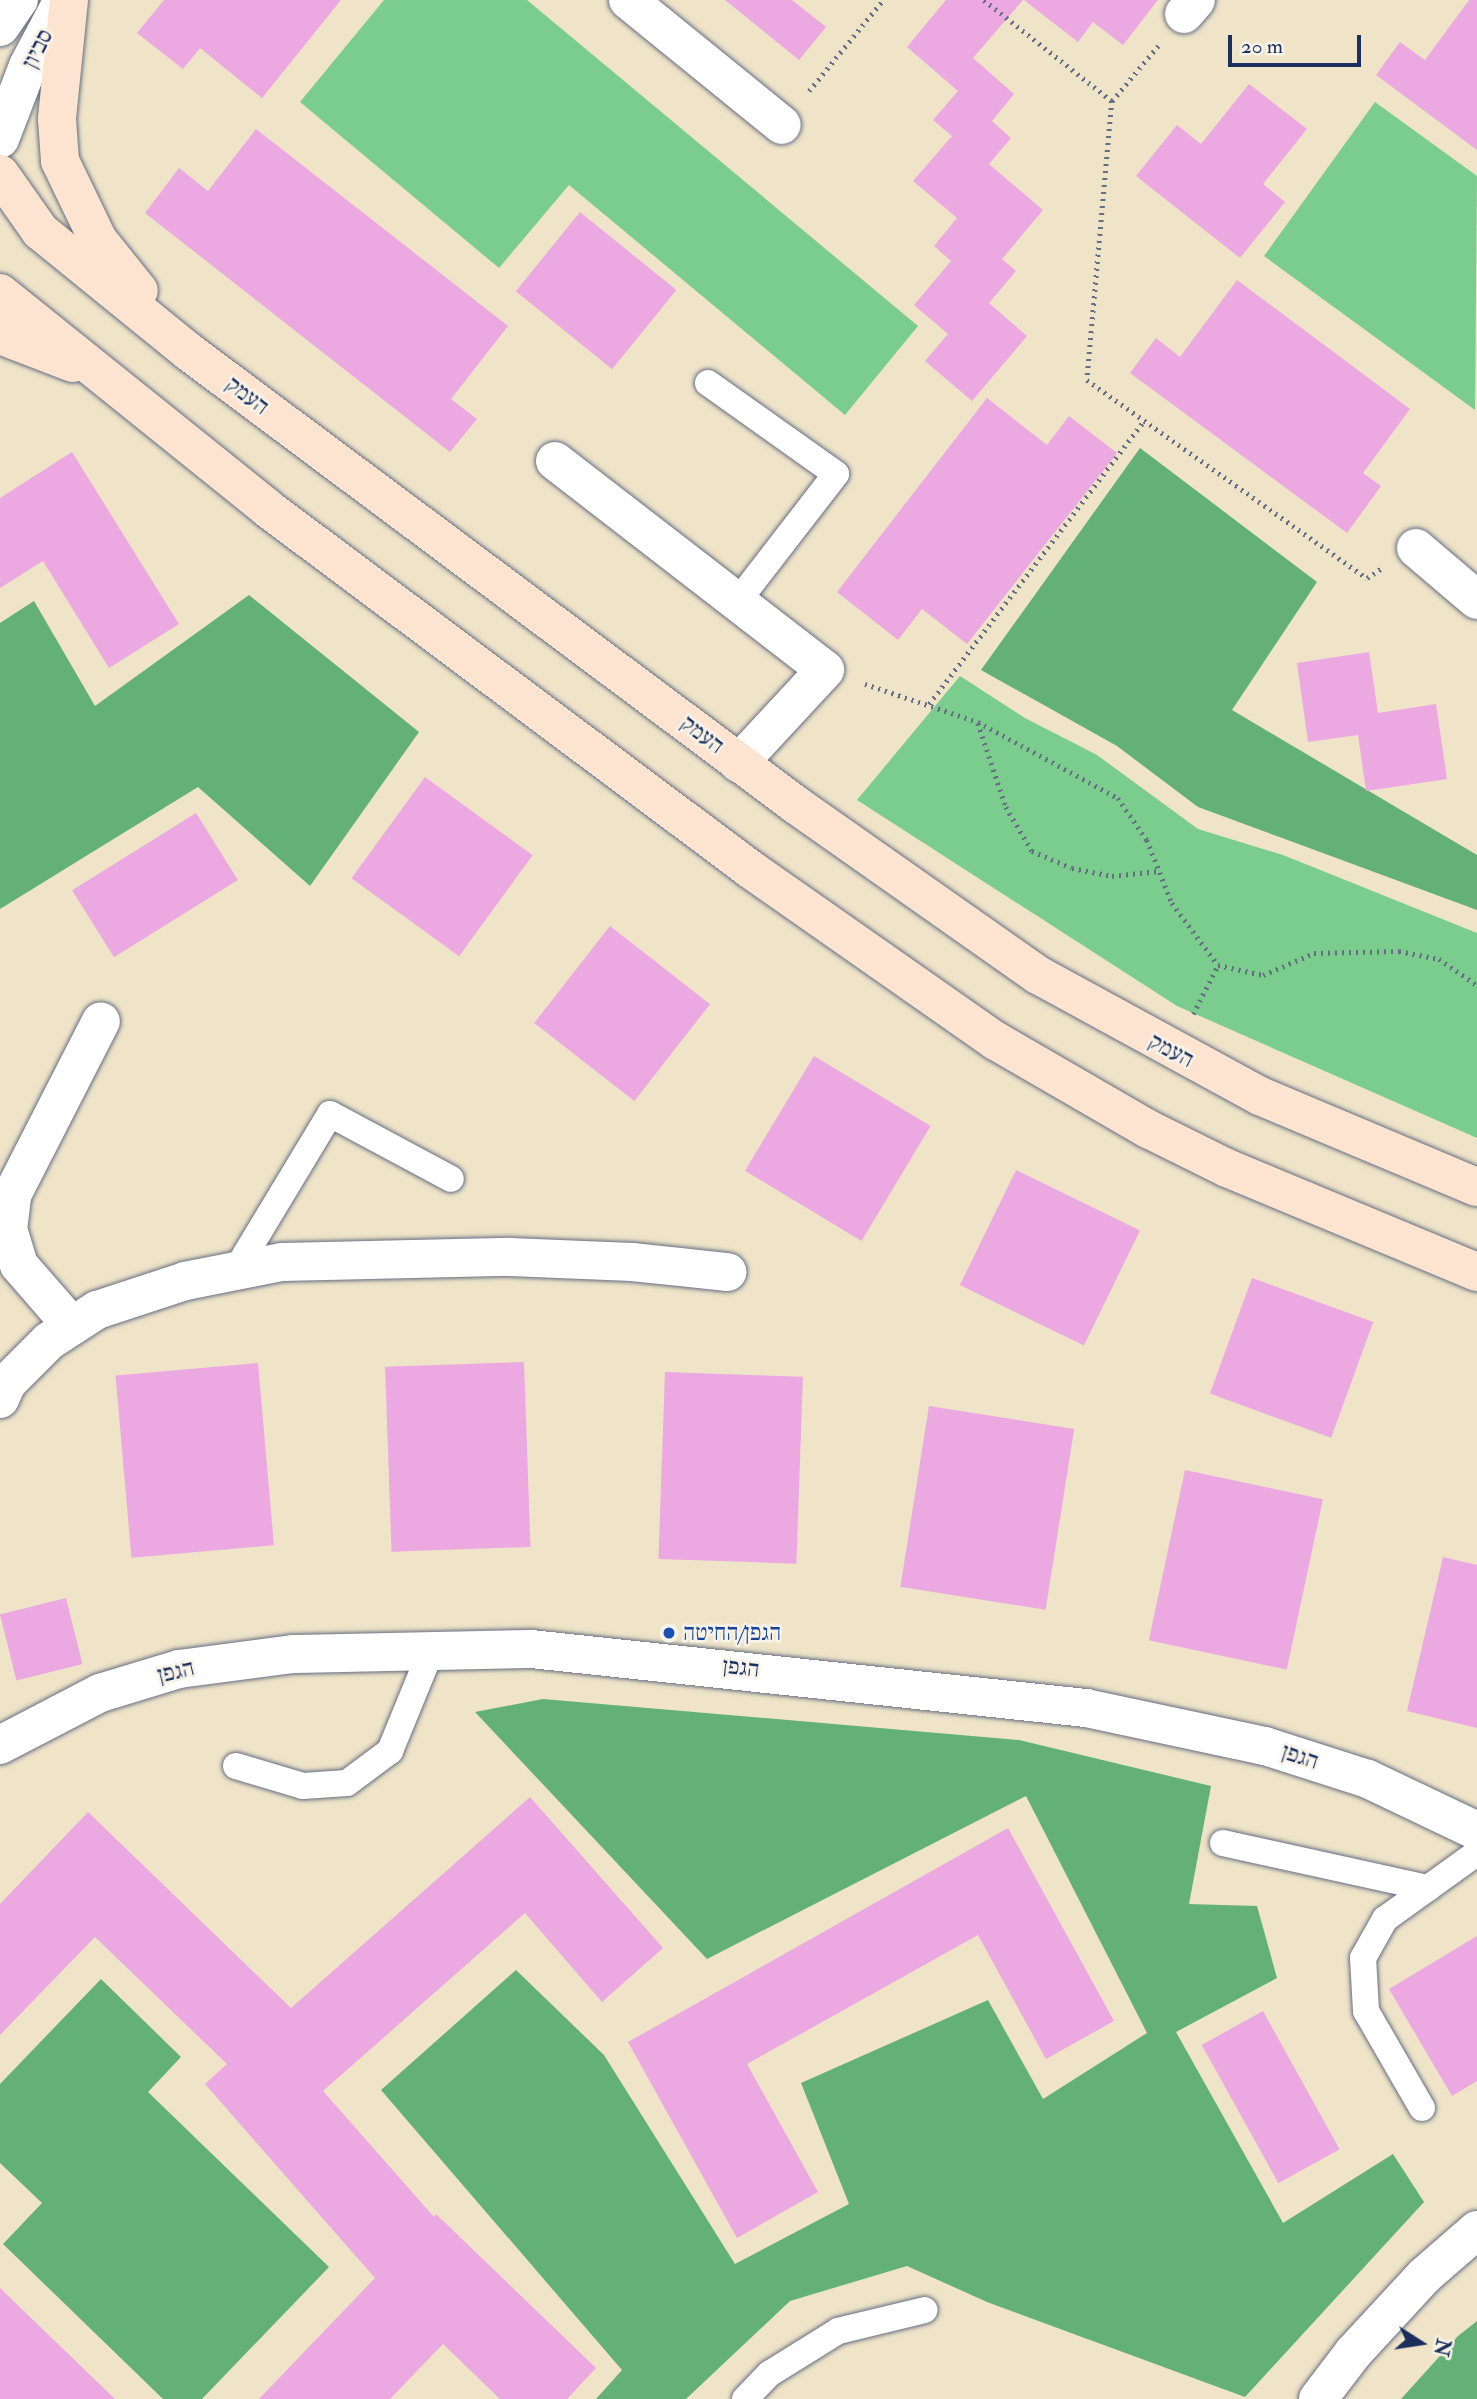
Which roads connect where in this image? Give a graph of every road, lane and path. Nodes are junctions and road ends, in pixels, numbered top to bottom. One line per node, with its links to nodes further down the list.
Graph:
1 (19, 0): 8 (street, סביון)
2 (63, 0): 11 (street, סביון)
3 (69, 0): 15 (main road)
4 (628, 0): 10 (street)
5 (883, 0): 10 (path)
6 (984, 0): 9 (path)
7 (1190, 7): 9 (path)
8 (0, 27)
9 (1112, 102): 18 (path)
10 (782, 125)
11 (0, 139)
12 (0, 174): 15 (main road, העמק)
13 (0, 293): 16 (main road)
14 (0, 335): 16 (main road)
15 (189, 352): 26 (main road, העמק)
16 (100, 374): 34 (main road)
17 (708, 383): 22 (lane)
18 (1144, 421): 20 (path); 24 (path)
19 (555, 461): 22 (street)
20 (1416, 548): 21 (street)
21 (1477, 600)
22 (737, 602): 23 (street)
23 (824, 670): 24 (path); 26 (street)
24 (928, 705): 25 (path)
25 (978, 722): 27 (path); 27 (path)
26 (739, 762): 31 (main road, העמק)
27 (1159, 871): 28 (path)
28 (1477, 985)
29 (101, 1021): 35 (street)
30 (451, 1179): 32 (lane)
31 (1477, 1187)
32 (236, 1270): 33 (street); 35 (street)
33 (727, 1272)
34 (1477, 1272)
35 (72, 1326): 36 (street)
36 (0, 1399)
37 (430, 1651): 38 (street, הגפן); 39 (lane); 40 (street, הגפן)
38 (0, 1745)
39 (236, 1766)
40 (1477, 1830)
41 (1223, 1843): 43 (lane)
42 (1477, 1853): 43 (lane)
43 (1428, 1888): 44 (lane)
44 (1422, 2108)
45 (1477, 2230): 48 (street)
46 (925, 2310): 47 (lane)
47 (745, 2399)
48 (1318, 2399)

